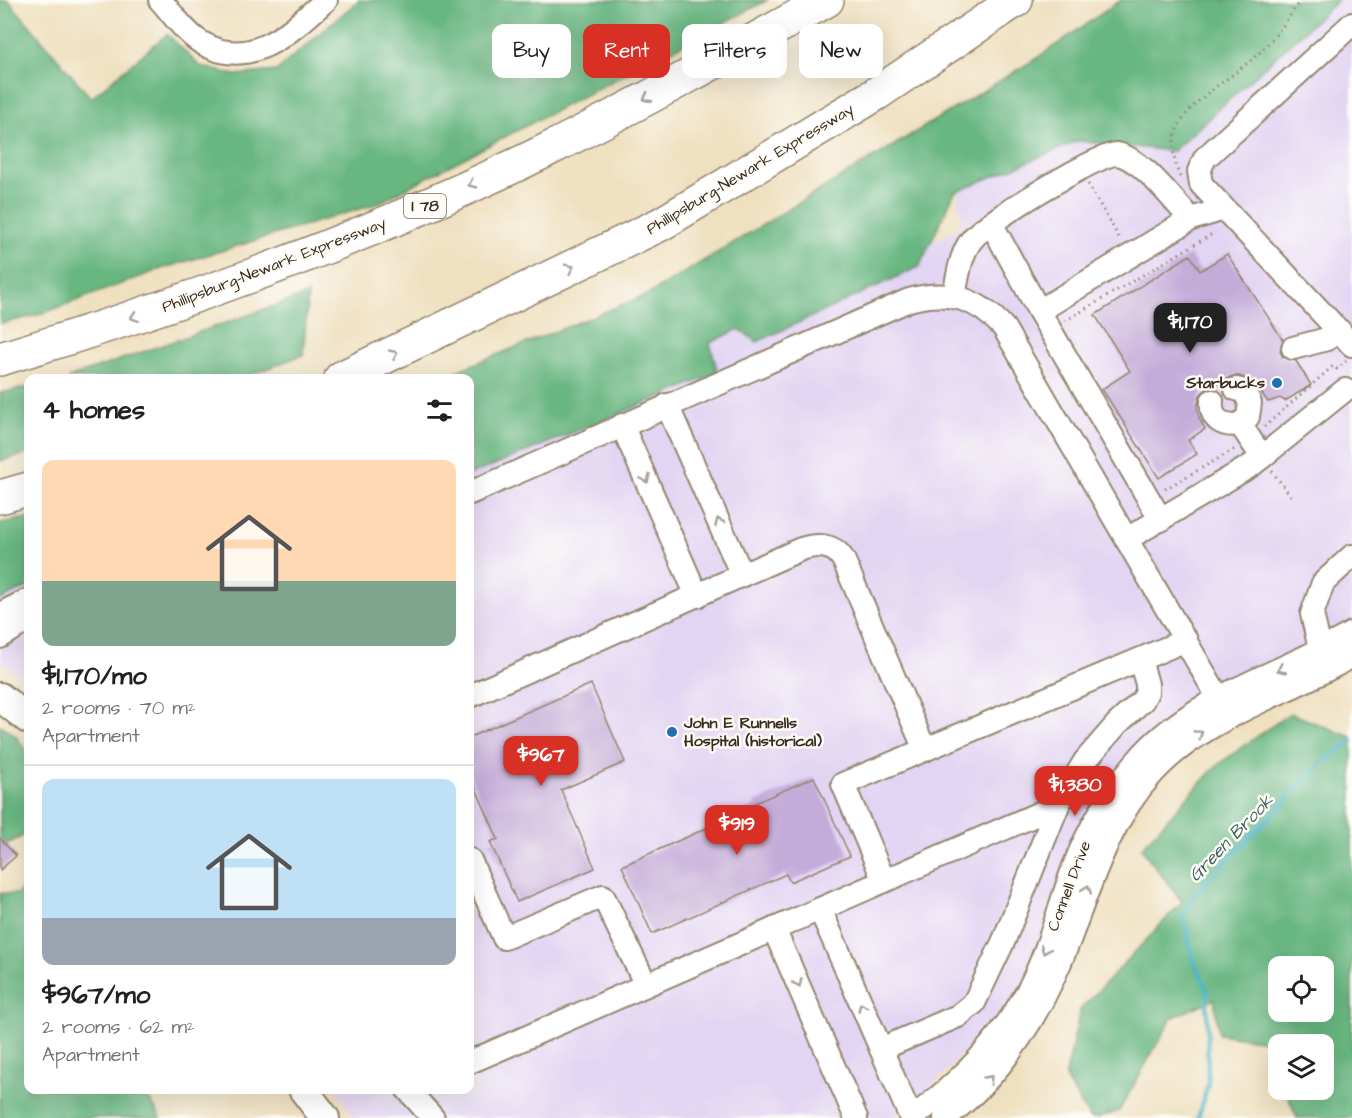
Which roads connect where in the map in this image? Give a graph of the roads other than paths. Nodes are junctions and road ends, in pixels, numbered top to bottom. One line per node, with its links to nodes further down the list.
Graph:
1 (160, 0): 2 (street)
2 (326, 0)
3 (827, 0): 12 (highway, Phillipsburg-Newark Expressway / I 78, one-way to 12)
4 (1016, 0): 13 (highway, Phillipsburg-Newark Expressway, one-way to 4)
5 (1352, 24): 6 (street)
6 (1212, 217): 7 (street); 9 (street); 10 (street)
7 (991, 223): 8 (street); 9 (street)
8 (954, 296): 17 (street); 25 (street)
9 (1039, 311): 24 (street)
10 (1346, 346): 11 (street)
11 (1293, 348)
12 (0, 359)
13 (349, 374)
14 (1236, 389): 19 (street)
15 (1350, 391): 20 (street)
16 (1212, 401): 19 (street)
17 (668, 405): 18 (street); 27 (street, one-way to 17)
18 (622, 425): 22 (street); 28 (street, one-way to 28)
19 (1245, 431): 20 (street)
20 (1262, 457): 24 (street)
21 (24, 490): 23 (highway)
22 (474, 491)
23 (0, 497)
24 (1161, 520): 25 (street)
25 (1127, 539): 34 (street)
26 (1352, 556): 37 (street)
27 (742, 575): 28 (street); 42 (street)
28 (697, 596): 38 (street)
29 (24, 602): 30 (street)
30 (0, 614)
31 (24, 622): 33 (street)
32 (1352, 633): 37 (street, Connell Drive)
33 (0, 637)
34 (1185, 640): 36 (street); 40 (street)
35 (1352, 656): 37 (street, Connell Drive)
36 (1140, 660): 42 (street); 43 (street)
37 (1323, 661): 40 (street, Connell Drive)
38 (474, 694)
39 (0, 697): 41 (main road)
40 (1224, 707): 56 (street, Connell Drive, one-way to 56); 57 (street, Connell Drive, one-way to 40)
41 (24, 716)
42 (925, 750): 45 (street)
43 (1058, 805): 45 (street); 49 (street)
44 (474, 869): 48 (street)
45 (884, 881): 46 (street)
46 (820, 909): 47 (street); 49 (street, one-way to 46)
47 (774, 929): 48 (street); 55 (street, one-way to 55)
48 (646, 985): 50 (street)
49 (881, 1049): 56 (street)
50 (474, 1060)
51 (307, 1094): 53 (main road)
52 (412, 1094): 54 (street)
53 (325, 1118)
54 (433, 1118)
55 (856, 1118)
56 (911, 1118)
57 (945, 1118)

